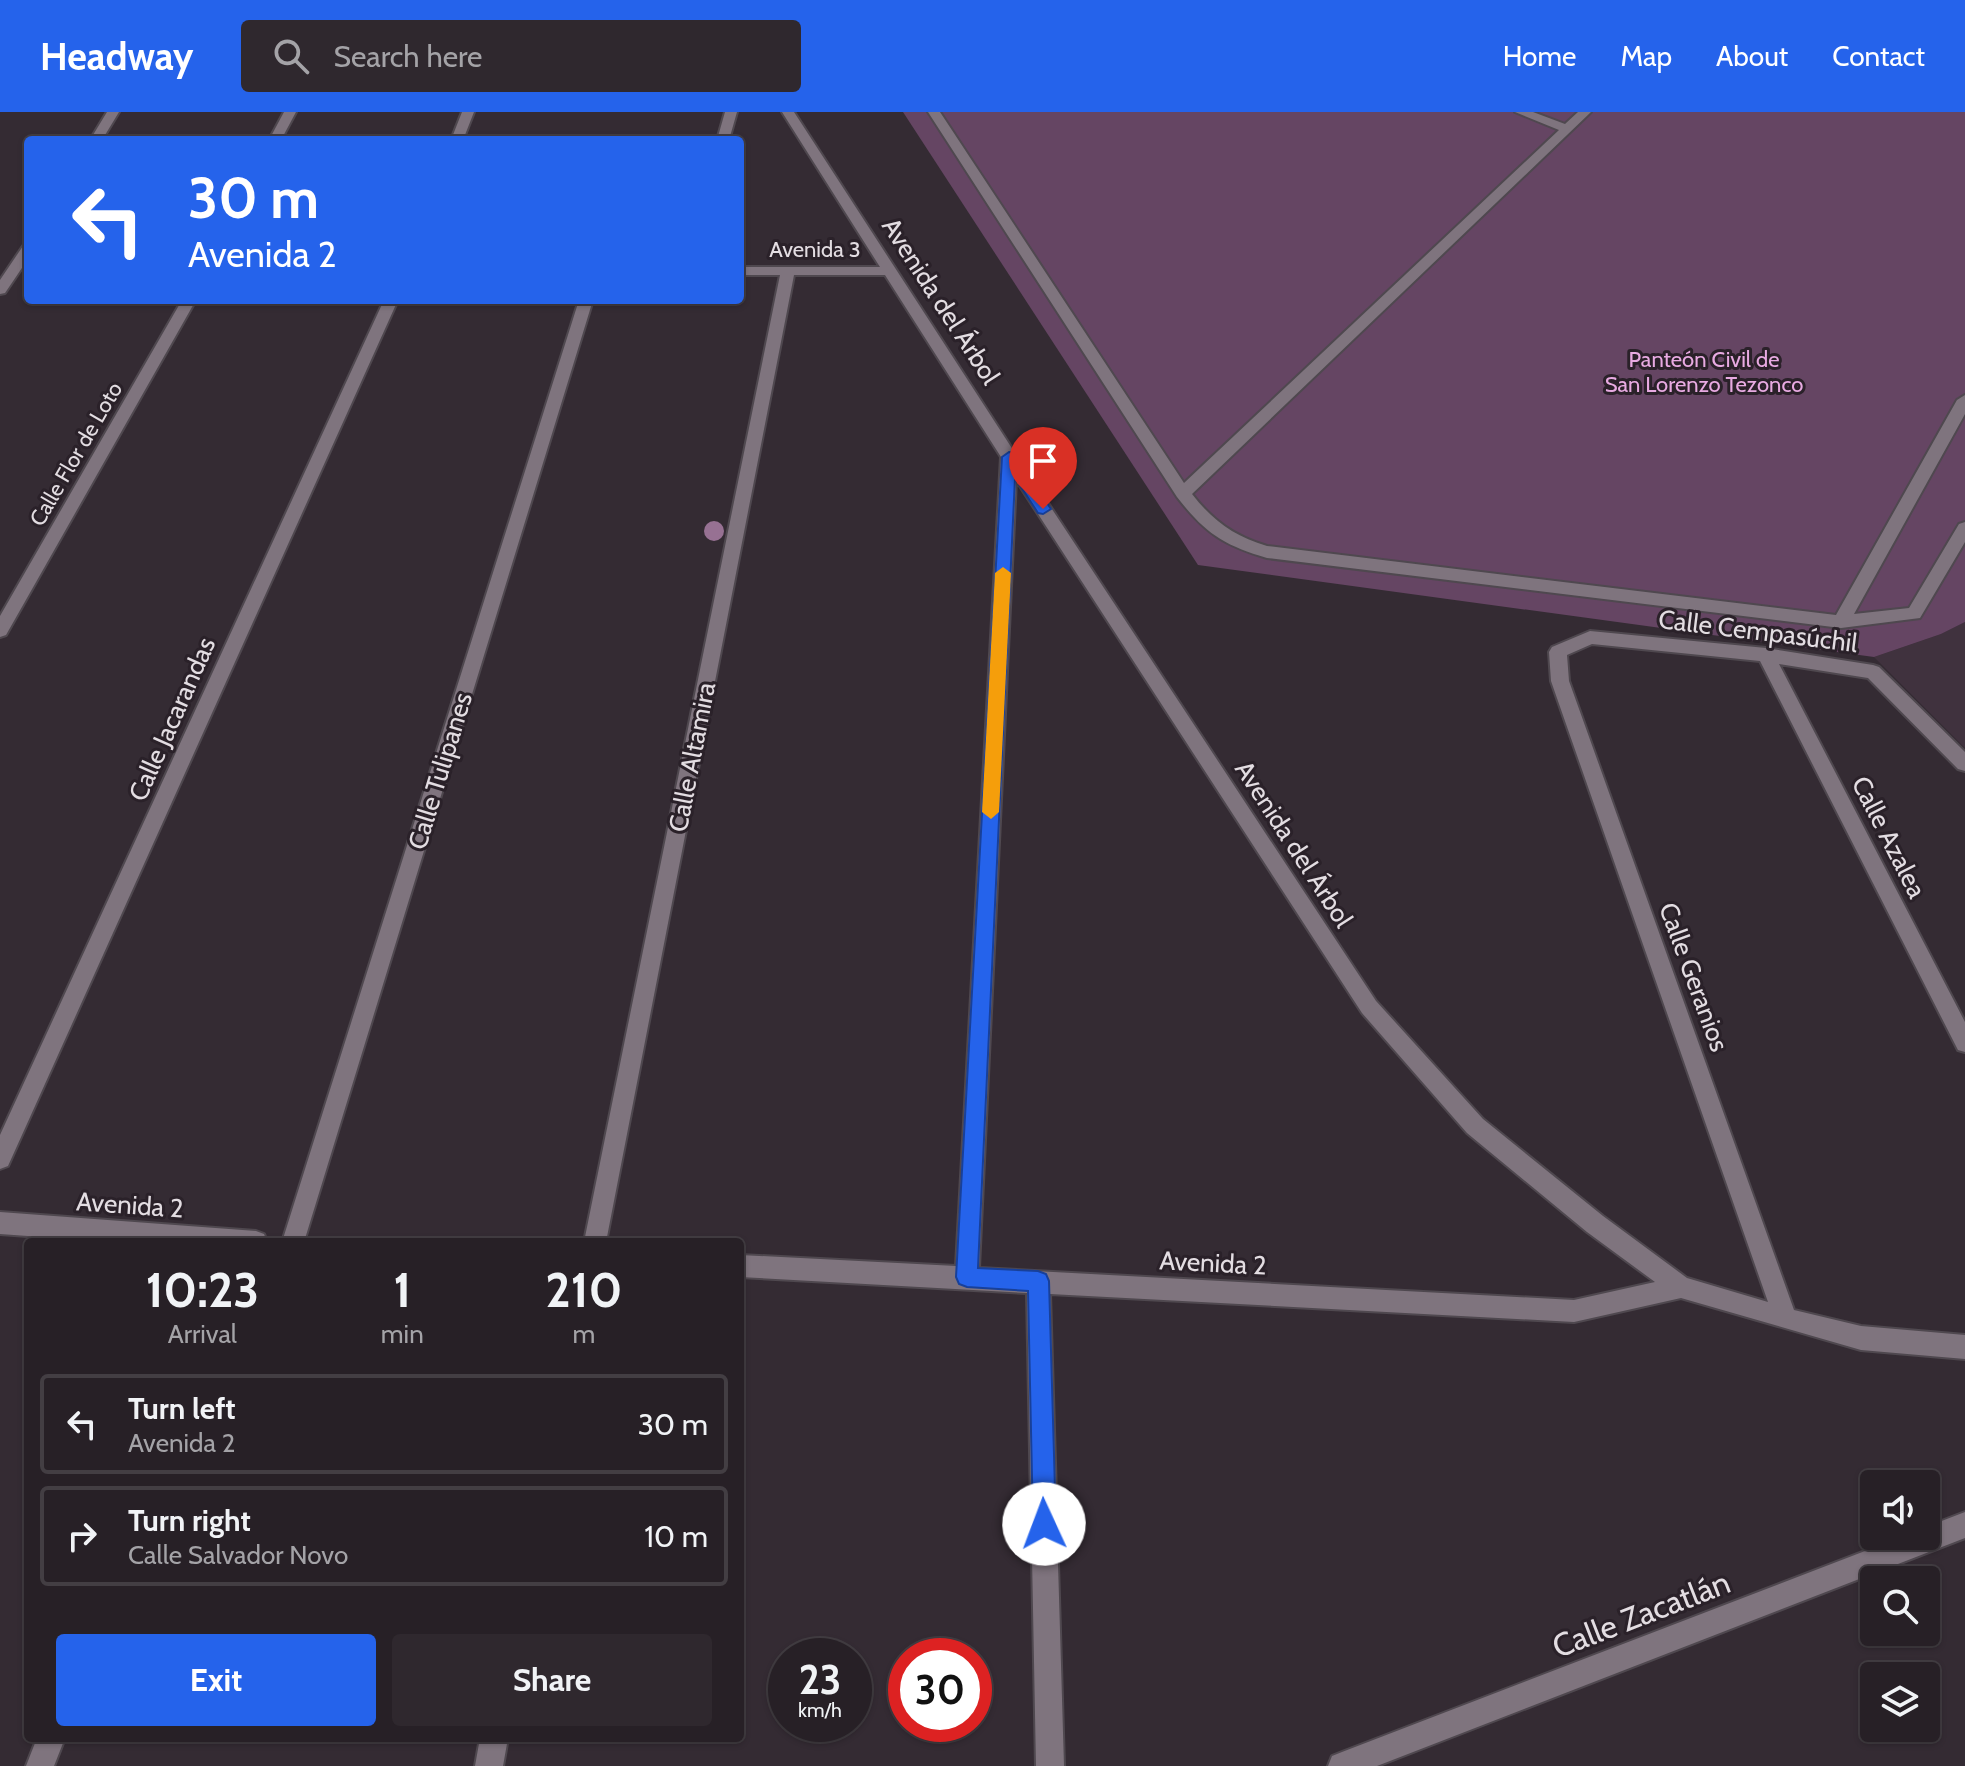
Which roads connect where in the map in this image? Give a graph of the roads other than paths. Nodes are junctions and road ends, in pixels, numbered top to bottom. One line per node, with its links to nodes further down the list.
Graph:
1 (113, 112): 10 (street)
2 (290, 112): 11 (street)
3 (468, 112): 12 (street)
4 (731, 112): 13 (street)
5 (788, 112): 18 (street, Avenida del Árbol)
6 (934, 112): 28 (street)
7 (1521, 112): 9 (street)
8 (1585, 112): 9 (street)
9 (1568, 129): 28 (street)
10 (98, 136)
11 (277, 136)
12 (459, 136)
13 (724, 136)
14 (24, 253): 15 (street)
15 (0, 254)
16 (24, 257): 20 (street)
17 (744, 271): 19 (street, Avenida 3)
18 (890, 271): 19 (street, Avenida 3); 27 (street, Avenida del Árbol)
19 (788, 272): 40 (street, Calle Altamira)
20 (0, 290)
21 (187, 304): 31 (street, Calle Flor de Loto)
22 (389, 304): 36 (street, Calle Jacarandas)
23 (585, 304): 39 (street, Calle Tulipanes)
24 (1965, 400): 25 (street)
25 (1946, 436): 26 (street); 30 (street)
26 (1965, 443)
27 (1009, 457): 42 (street); 44 (street, Avenida del Árbol)
28 (1183, 493): 30 (street)
29 (1965, 528): 30 (street)
30 (1841, 622)
31 (0, 631)
32 (1558, 652): 33 (street, Calle Cempasúchil); 45 (street, Calle Geranios)
33 (1766, 655): 34 (street, Calle Cempasúchil); 35 (street, Calle Azalea)
34 (1965, 764)
35 (1965, 1043)
36 (0, 1159)
37 (0, 1223): 38 (street, Avenida 2)
38 (192, 1238)
39 (294, 1238)
40 (596, 1238)
41 (744, 1266): 42 (street, Avenida 2)
42 (967, 1277): 43 (street, Avenida 2)
43 (1038, 1281): 44 (street, Avenida 2); 52 (street)
44 (1681, 1287): 45 (street, Avenida del Árbol)
45 (1786, 1319): 46 (street, Avenida del Árbol)
46 (1965, 1347)
47 (1965, 1525): 53 (street, Calle Zacatlán)
48 (49, 1742): 50 (street)
49 (493, 1742): 51 (street)
50 (40, 1766)
51 (489, 1766)
52 (1050, 1766)
53 (1342, 1766)

